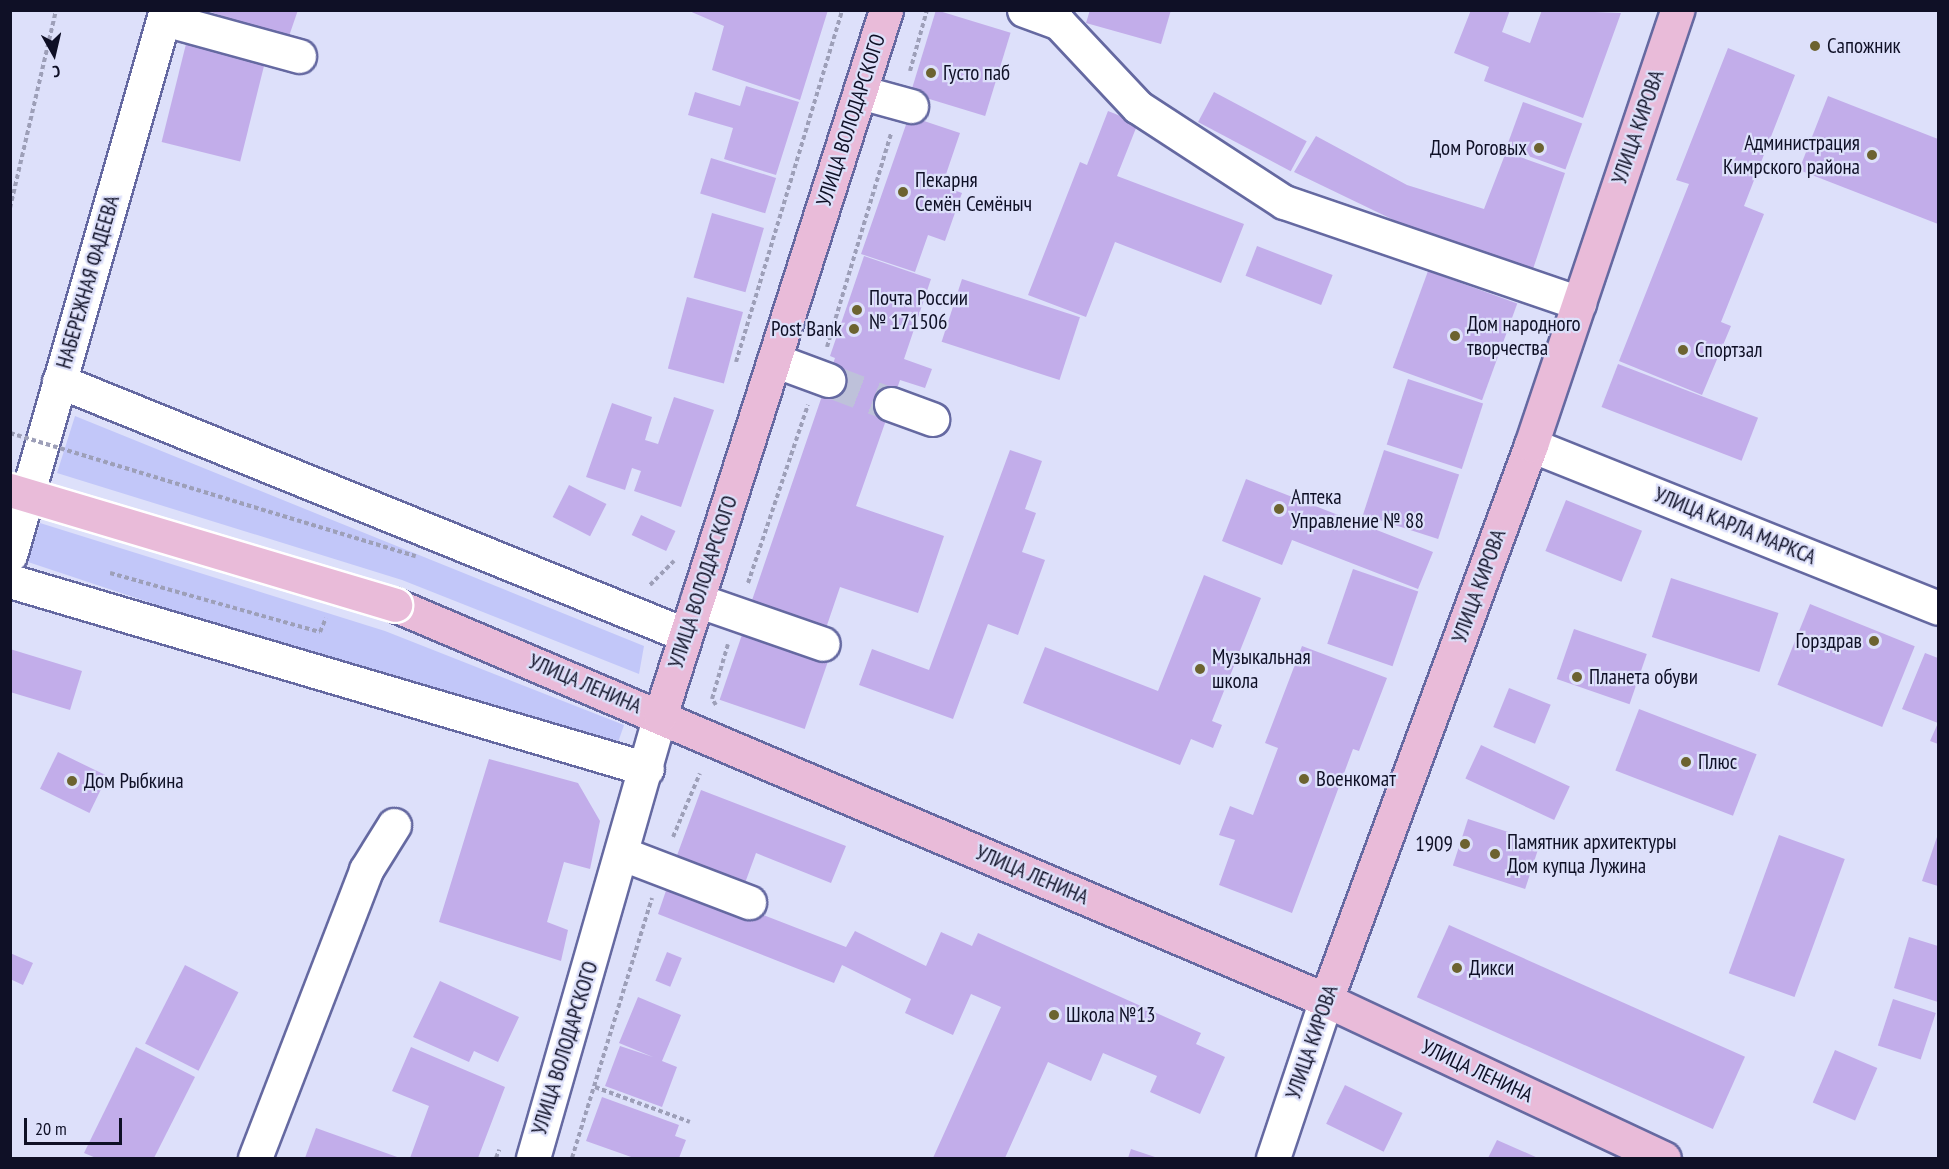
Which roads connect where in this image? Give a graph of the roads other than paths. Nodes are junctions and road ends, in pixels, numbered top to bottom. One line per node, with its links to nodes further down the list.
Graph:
1 (886, 10): 6 (main road, УЛИЦА ВОЛОДАРСКОГО)
2 (1024, 10): 8 (street)
3 (1677, 10): 8 (main road, УЛИЦА КИРОВА)
4 (165, 15): 5 (street); 11 (street, НАБЕРЕЖНАЯ ФАДЕЕВА)
5 (299, 56)
6 (860, 92): 7 (street); 9 (main road, УЛИЦА ВОЛОДАРСКОГО)
7 (911, 106)
8 (1579, 303): 14 (main road, УЛИЦА КИРОВА)
9 (774, 360): 10 (street); 18 (main road, УЛИЦА ВОЛОДАРСКОГО)
10 (828, 380)
11 (59, 381): 16 (street, НАБЕРЕЖНАЯ ФАДЕЕВА); 20 (street)
12 (891, 404): 13 (street)
13 (932, 419)
14 (1531, 445): 19 (street, УЛИЦА КАРЛА МАРКСА); 27 (main road, УЛИЦА КИРОВА)
15 (10, 490): 22 (main road, УЛИЦА ЛЕНИНА, bridge)
16 (10, 555)
17 (10, 581): 23 (street)
18 (697, 600): 20 (main road, УЛИЦА ВОЛОДАРСКОГО); 21 (street)
19 (1938, 608)
20 (686, 635): 22 (main road, УЛИЦА ВОЛОДАРСКОГО)
21 (823, 644)
22 (660, 716): 23 (street, УЛИЦА ВОЛОДАРСКОГО); 27 (main road, УЛИЦА ЛЕНИНА)
23 (647, 769): 25 (street, УЛИЦА ВОЛОДАРСКОГО)
24 (394, 825): 28 (street)
25 (623, 854): 26 (street); 29 (street, УЛИЦА ВОЛОДАРСКОГО)
26 (749, 902)
27 (1326, 1000): 30 (street, УЛИЦА КИРОВА); 31 (main road, УЛИЦА ЛЕНИНА)
28 (255, 1158)
29 (532, 1158)
30 (1273, 1158)
31 (1664, 1158)

